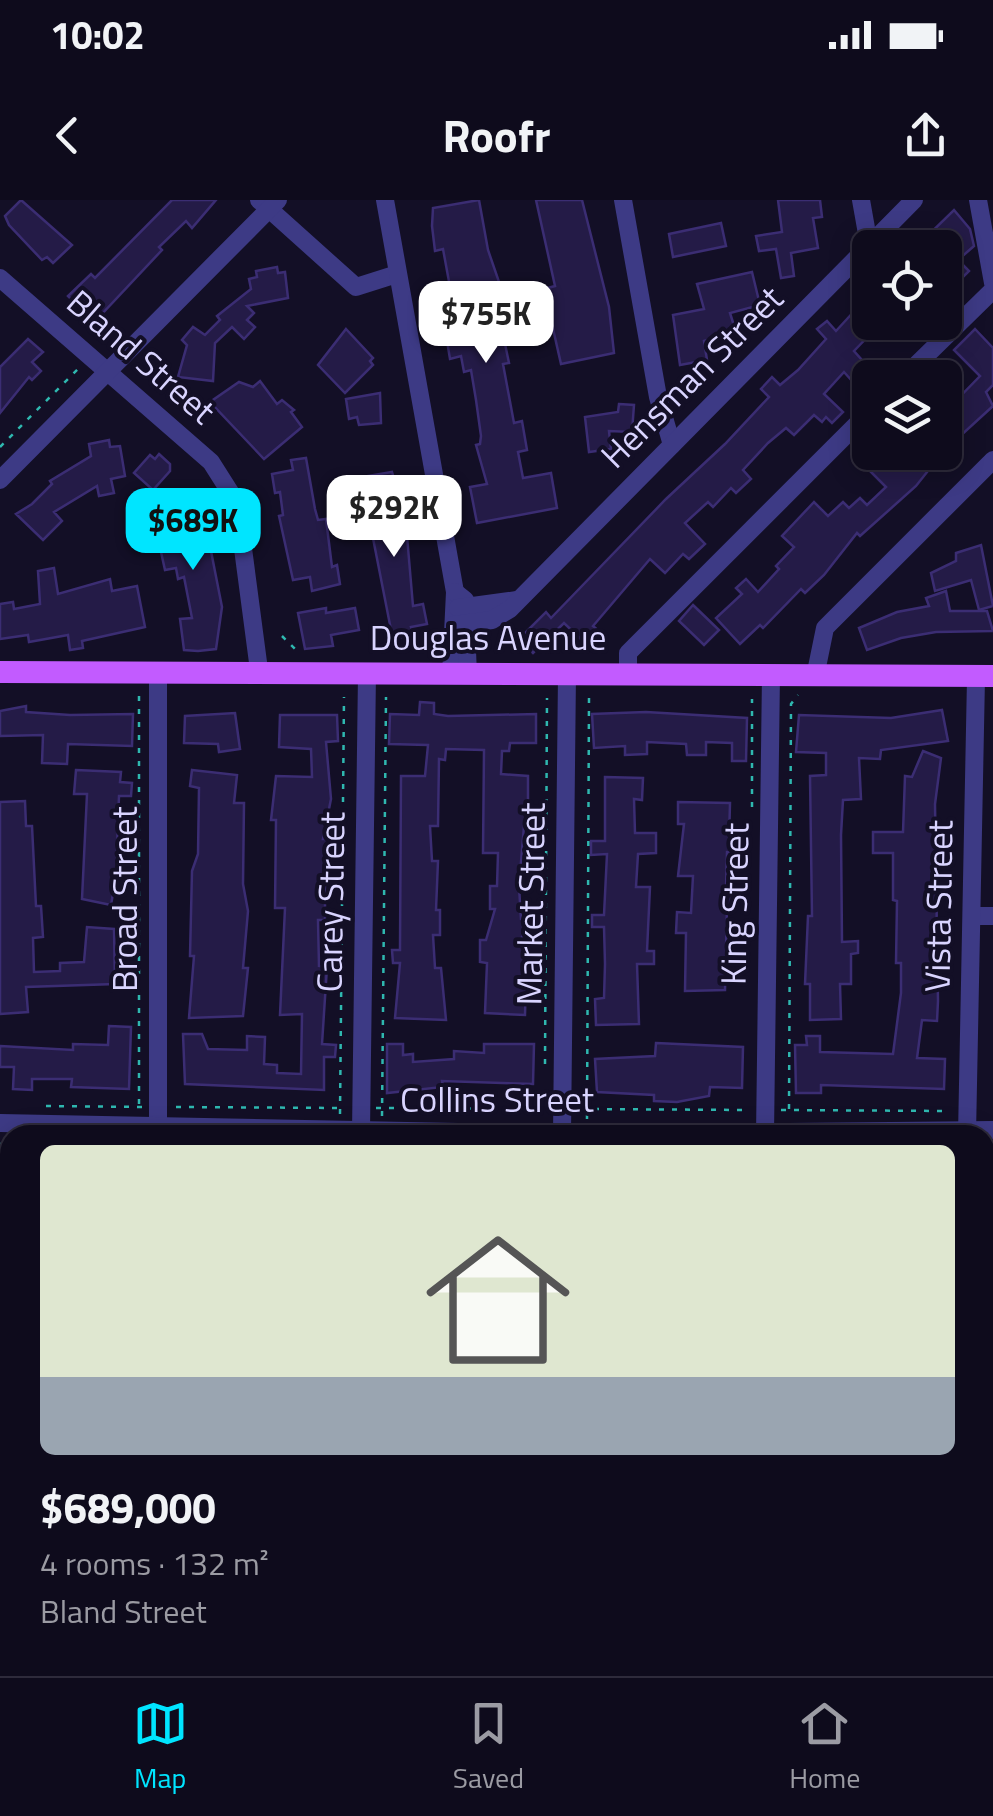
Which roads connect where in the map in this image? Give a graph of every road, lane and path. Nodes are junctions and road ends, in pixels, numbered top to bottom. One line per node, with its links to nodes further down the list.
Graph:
1 (385, 200): 10 (street)
2 (623, 200): 17 (street)
3 (861, 200): 7 (street)
4 (914, 200): 8 (street, Hensman Street)
5 (978, 200): 12 (street)
6 (269, 203): 10 (street); 15 (street)
7 (866, 230)
8 (884, 230)
9 (852, 262): 17 (street, Hensman Street)
10 (397, 274): 21 (street)
11 (0, 278): 15 (street, Bland Street)
12 (993, 287): 13 (street)
13 (921, 360)
14 (82, 366): 18 (path)
15 (109, 371): 20 (street); 24 (street, Bland Street)
16 (852, 429): 30 (street)
17 (672, 445): 21 (street, Hensman Street)
18 (0, 448)
19 (993, 460): 28 (street)
20 (0, 480)
21 (459, 612): 32 (street)
22 (282, 636): 23 (path)
23 (303, 656)
24 (260, 670): 26 (main road, Douglas Avenue); 27 (main road, Douglas Avenue)
25 (0, 672): 26 (main road, Douglas Avenue)
26 (158, 672): 44 (street, Broad Street)
27 (367, 673): 32 (main road, Douglas Avenue); 46 (street, Carey Street)
28 (807, 673): 31 (main road, Douglas Avenue); 33 (main road, Douglas Avenue); 51 (path)
29 (566, 674): 30 (main road, Douglas Avenue); 32 (main road, Douglas Avenue); 48 (street, Market Street)
30 (628, 674): 31 (main road, Douglas Avenue)
31 (771, 674): 50 (street, King Street)
32 (459, 675)
33 (987, 678): 39 (street, Vista Street)
34 (139, 696): 43 (path)
35 (344, 697): 45 (path)
36 (386, 697): 47 (path)
37 (547, 698): 41 (path)
38 (589, 698): 49 (path)
39 (972, 916): 40 (street); 63 (street, Vista Street)
40 (993, 916)
41 (545, 1070)
42 (40, 1106): 43 (path)
43 (139, 1107): 44 (path)
44 (158, 1107): 45 (path); 54 (street, Broad Street)
45 (340, 1108): 46 (path); 55 (path)
46 (361, 1108): 47 (path); 56 (street, Carey Street)
47 (382, 1108): 57 (path); 58 (path)
48 (562, 1109): 49 (path); 59 (street, Market Street)
49 (586, 1109): 50 (path); 60 (path)
50 (765, 1110): 51 (path); 61 (street, King Street)
51 (789, 1110): 62 (path); 63 (path)
52 (0, 1123): 53 (street, Collins Street)
53 (79, 1125)
54 (158, 1125)
55 (340, 1125)
56 (361, 1125)
57 (382, 1125)
58 (545, 1125)
59 (562, 1125)
60 (586, 1125)
61 (765, 1125)
62 (789, 1125)
63 (967, 1125)

